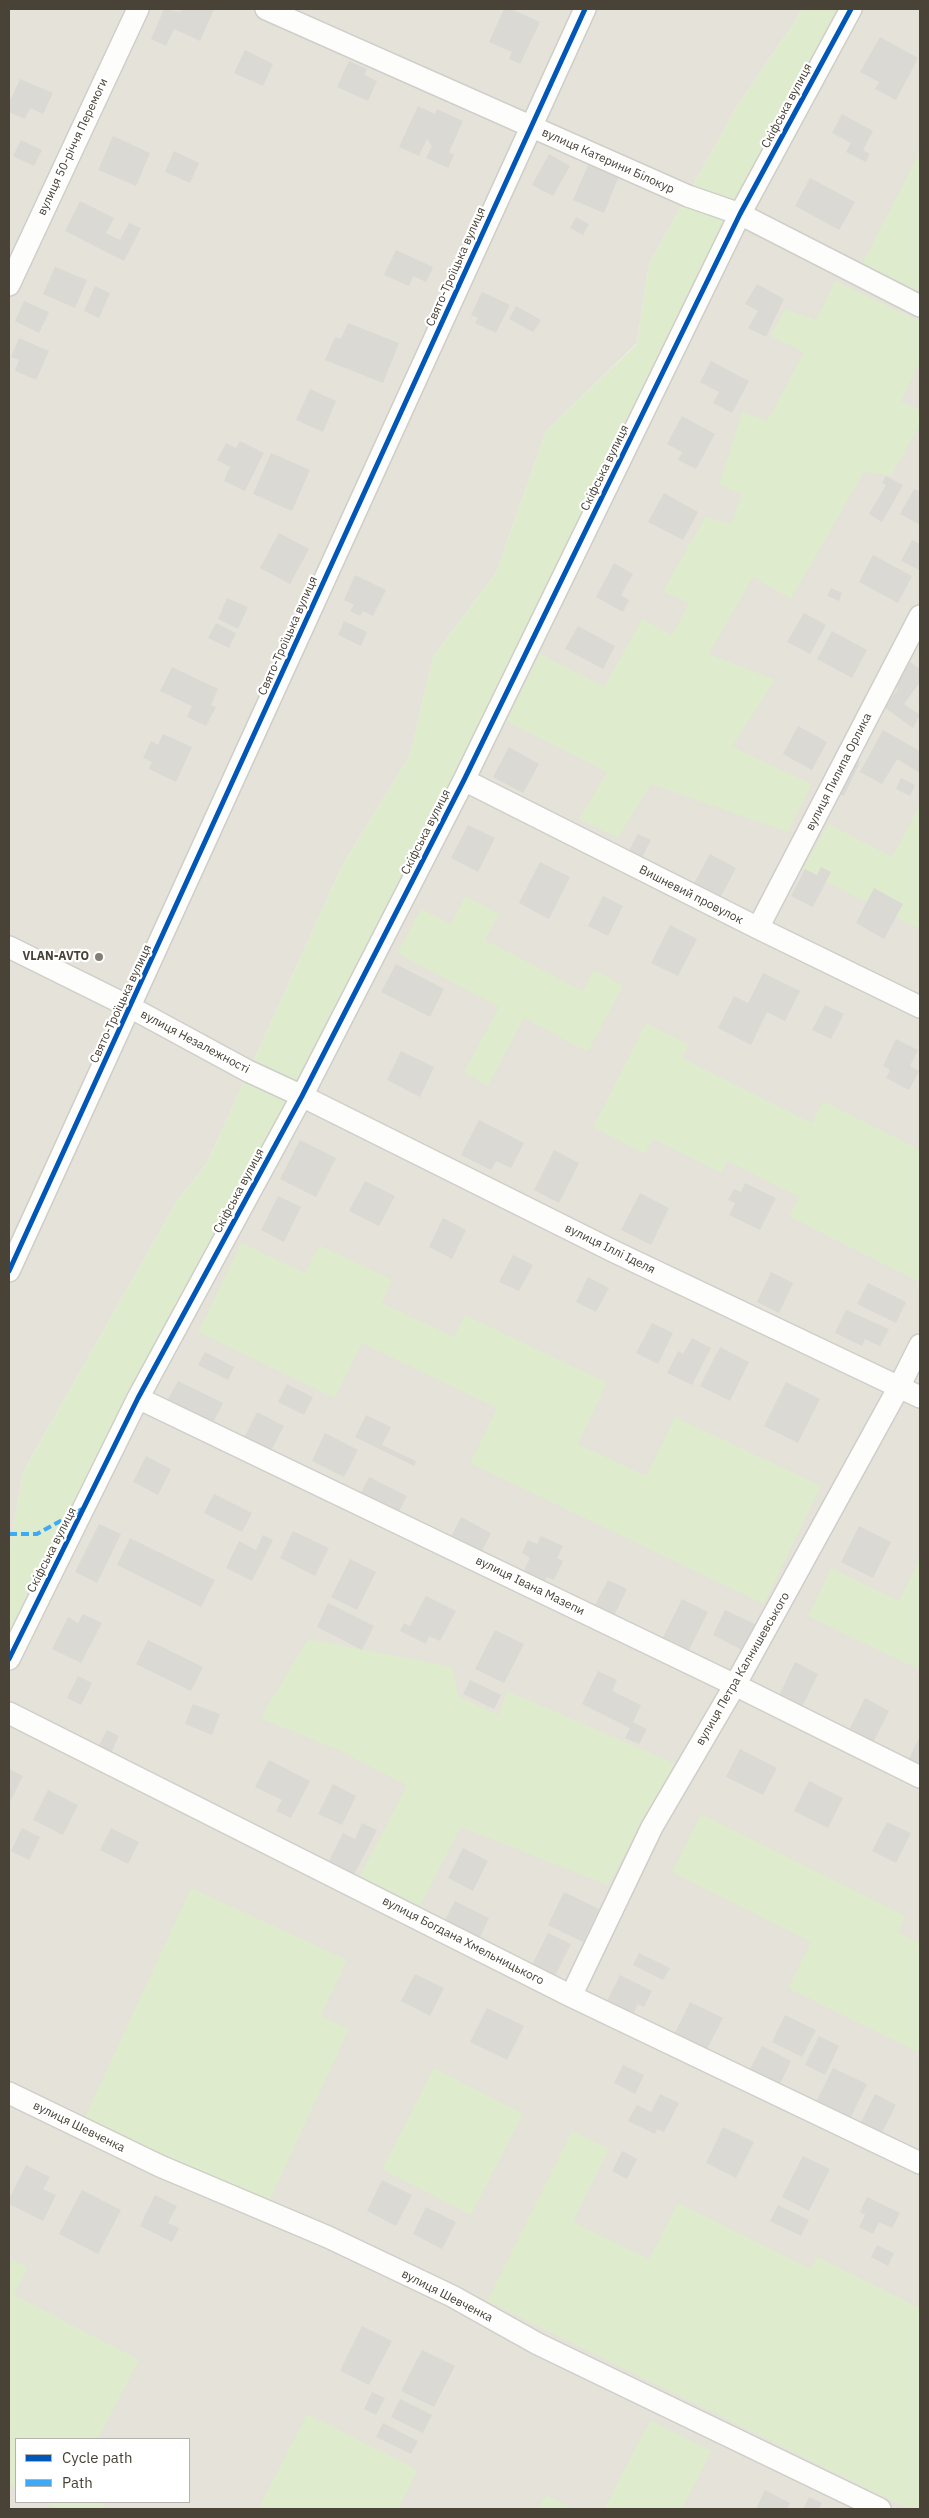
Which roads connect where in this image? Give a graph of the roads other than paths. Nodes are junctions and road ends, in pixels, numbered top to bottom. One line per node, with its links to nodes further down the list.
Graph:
1 (138, 9): 7 (street, вулиця 50-річчя Перемоги)
2 (266, 9): 5 (street, вулиця Катерини Білокур)
3 (585, 9): 5 (street, Свято-Троїцька вулиця)
4 (851, 9): 6 (street, Скіфська вулиця)
5 (530, 127): 6 (street, вулиця Катерини Білокур); 14 (street, Свято-Троїцька вулиця)
6 (740, 214): 8 (street, вулиця Катерини Білокур); 10 (street, Скіфська вулиця)
7 (9, 285)
8 (920, 306)
9 (920, 616): 11 (street, вулиця Пилипа Орлика)
10 (464, 780): 11 (street, Вишневий провулок); 15 (street, Скіфська вулиця)
11 (758, 928): 13 (street, Вишневий провулок)
12 (9, 947): 14 (street, вулиця Незалежності)
13 (920, 1007)
14 (130, 1008): 15 (street, вулиця Незалежності); 16 (street, Свято-Троїцька вулиця)
15 (302, 1096): 18 (street, вулиця Іллі Іделя); 20 (street, Скіфська вулиця)
16 (9, 1271)
17 (920, 1345): 18 (street, вулиця Петра Калнишевського)
18 (899, 1387): 19 (street, вулиця Іллі Іделя); 22 (street, вулиця Петра Калнишевського)
19 (920, 1397)
20 (138, 1398): 21 (street, Скіфська вулиця); 22 (street, вулиця Івана Мазепи)
21 (9, 1659)
22 (735, 1685): 24 (street, вулиця Івана Мазепи); 25 (street, вулиця Петра Калнишевського)
23 (9, 1713): 25 (street, вулиця Богдана Хмельницького)
24 (920, 1777)
25 (571, 1996): 27 (street, вулиця Богдана Хмельницького)
26 (9, 2093): 28 (street, вулиця Шевченка)
27 (920, 2163)
28 (880, 2509)

